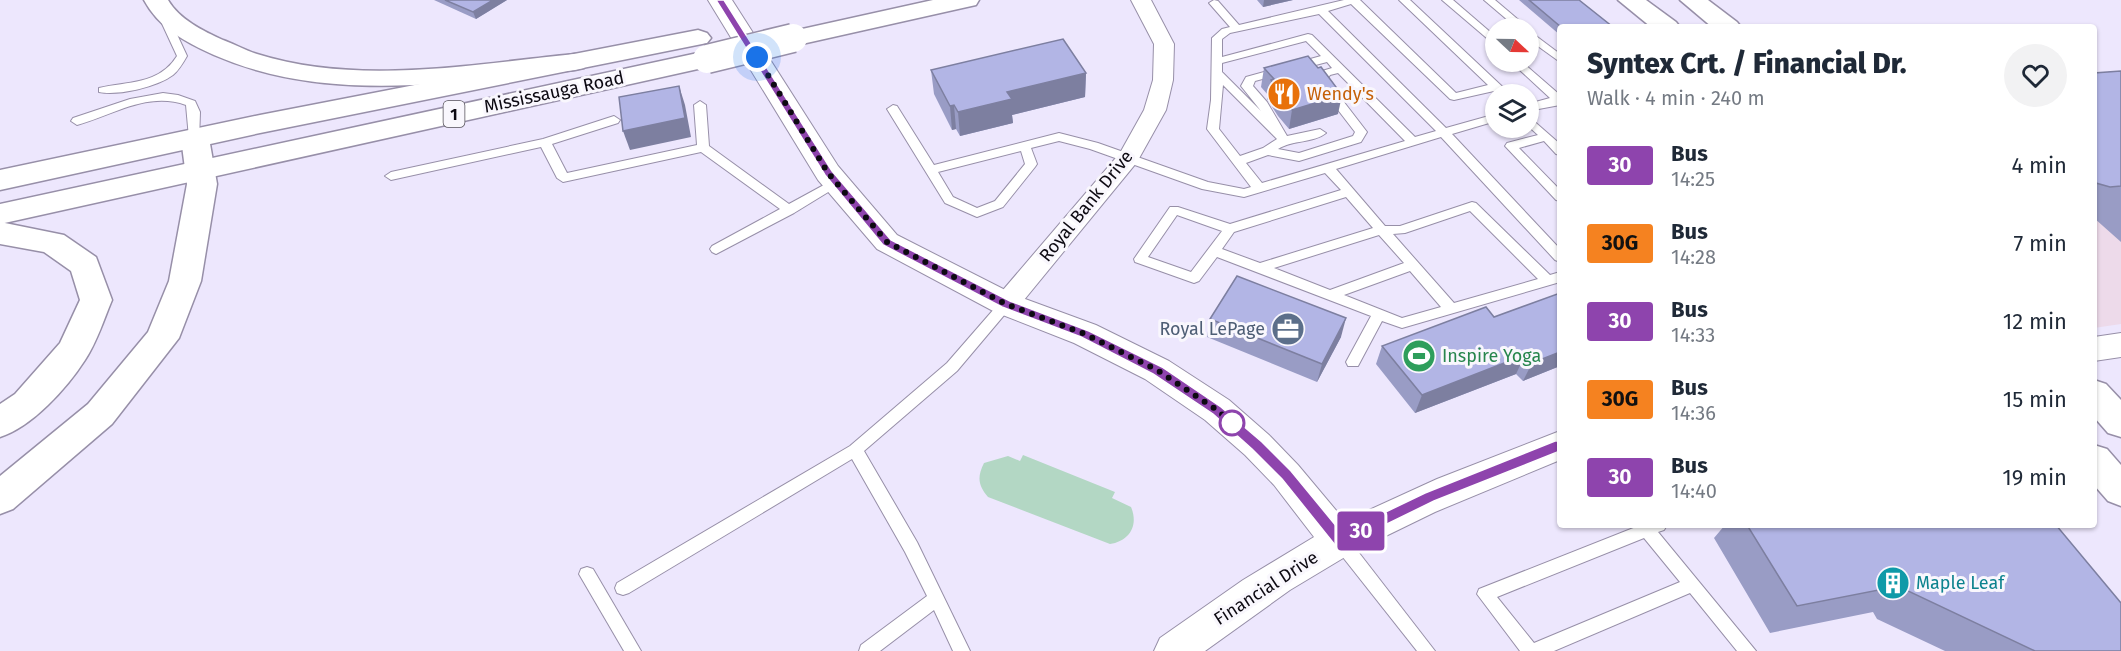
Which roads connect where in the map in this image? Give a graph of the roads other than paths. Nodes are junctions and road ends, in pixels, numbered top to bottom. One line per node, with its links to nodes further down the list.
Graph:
1 (720, 0): 58 (street)
2 (872, 0): 17 (main road, Mississauga Road / 1)
3 (967, 0): 17 (main road, Mississauga Road / 1)
4 (1141, 0): 52 (street, Royal Bank Drive)
5 (1353, 0): 13 (lane); 31 (lane)
6 (1404, 0): 29 (lane)
7 (1447, 0): 19 (lane)
8 (1489, 0): 14 (lane)
9 (1630, 0): 15 (main road)
10 (1692, 0): 16 (main road)
11 (157, 2): 25 (main road); 30 (lane)
12 (1214, 3): 18 (lane)
13 (1321, 10): 18 (lane); 41 (lane)
14 (1511, 18)
15 (1662, 24)
16 (1724, 24)
17 (787, 29): 21 (main road, Mississauga Road / 1, bridge)
18 (1237, 29): 24 (lane)
19 (1485, 33)
20 (1539, 42): 23 (lane)
21 (704, 48): 25 (main road, Mississauga Road / 1); 51 (main road, Mississauga Road / 1)
22 (1328, 57): 24 (lane); 26 (lane); 44 (lane)
23 (1557, 57)
24 (1219, 61): 28 (lane)
25 (575, 62): 51 (main road, Mississauga Road / 1)
26 (1340, 69): 45 (lane); 50 (lane)
27 (1527, 72): 32 (lane)
28 (1218, 74): 44 (lane); 53 (lane)
29 (1493, 84)
30 (103, 90)
31 (1485, 93)
32 (1557, 98)
33 (1557, 101): 35 (lane)
34 (700, 105): 48 (lane)
35 (1539, 105)
36 (893, 109): 55 (lane)
37 (614, 120): 46 (lane)
38 (1485, 120): 41 (lane)
39 (78, 121): 51 (lane)
40 (1539, 130): 43 (lane)
41 (1443, 132): 45 (lane); 69 (lane)
42 (1320, 133): 44 (lane)
43 (1546, 137): 49 (lane); 61 (lane)
44 (1284, 140): 50 (lane)
45 (1412, 141): 54 (lane)
46 (545, 142): 48 (lane); 56 (lane)
47 (1025, 146): 52 (lane); 55 (lane); 55 (lane)
48 (703, 148): 62 (lane)
49 (1557, 148)
50 (1267, 151): 53 (lane)
51 (198, 154): 57 (main road, Mississauga Road / 1); 63 (main road, Mississauga Road / 1); 87 (main road)
52 (1129, 158): 59 (lane); 74 (street, Royal Bank Drive)
53 (1238, 161): 59 (lane)
54 (1327, 167): 59 (lane); 60 (lane)
55 (930, 170)
56 (390, 176)
57 (0, 180)
58 (837, 183): 62 (lane); 74 (street)
59 (1259, 188)
60 (1349, 192): 64 (lane); 65 (lane)
61 (1557, 194)
62 (790, 210): 67 (lane)
63 (0, 214)
64 (1230, 229): 68 (lane); 68 (lane)
65 (1382, 230): 70 (lane); 71 (lane); 72 (lane)
66 (0, 233): 81 (main road)
67 (716, 249)
68 (1215, 251): 71 (lane)
69 (1557, 254)
70 (1412, 265): 73 (lane); 75 (lane)
71 (1260, 268): 73 (lane)
72 (1554, 279): 75 (lane)
73 (1330, 295): 76 (lane)
74 (1006, 304): 84 (lane); 90 (street)
75 (1450, 309): 76 (lane)
76 (1379, 314): 79 (lane)
77 (2121, 345): 78 (street)
78 (2097, 349)
79 (1353, 362)
80 (2097, 397): 82 (main road)
81 (0, 423)
82 (2121, 423)
83 (1557, 446): 90 (street, Financial Drive)
84 (855, 450): 93 (lane); 94 (lane)
85 (2097, 462): 86 (main road)
86 (2121, 490)
87 (0, 498)
88 (1650, 528): 100 (lane)
89 (1654, 528): 92 (lane)
90 (1340, 541): 98 (street, Financial Drive); 99 (lane)
91 (587, 574): 95 (lane)
92 (1693, 584): 100 (lane); 101 (lane)
93 (623, 588)
94 (936, 599): 96 (lane); 97 (lane)
95 (633, 651)
96 (867, 651)
97 (962, 651)
98 (1174, 651)
99 (1427, 651)
100 (1533, 651)
101 (1748, 651)

